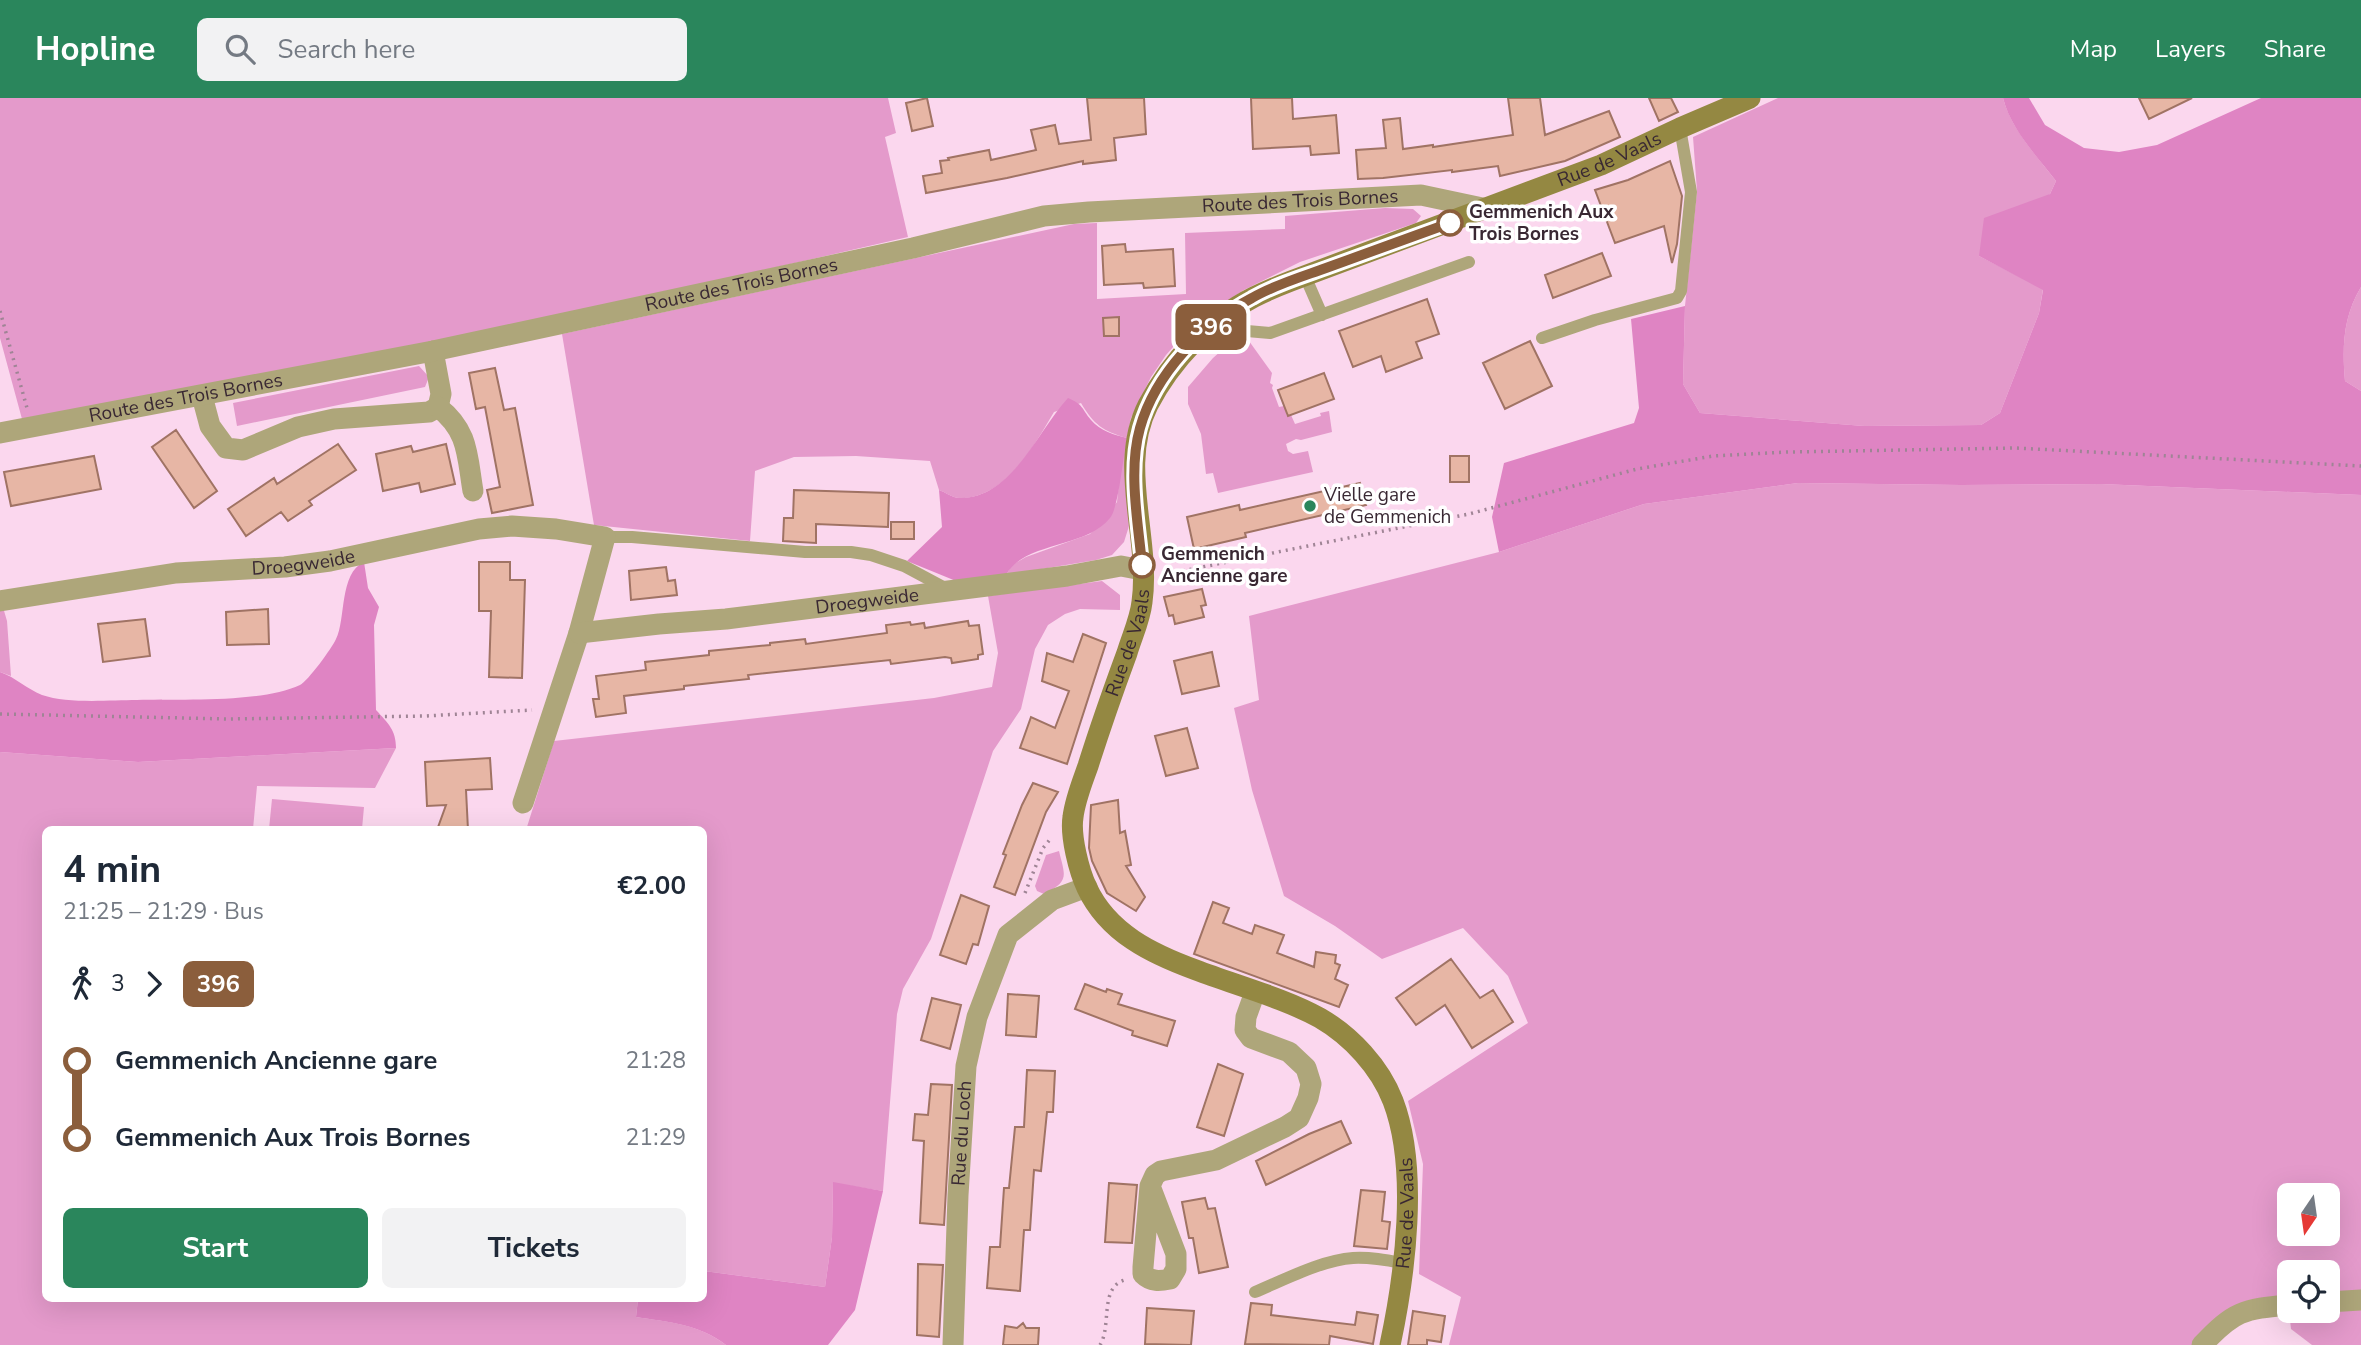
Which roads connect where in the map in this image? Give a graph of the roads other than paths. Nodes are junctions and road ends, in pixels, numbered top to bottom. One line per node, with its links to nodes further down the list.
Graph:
1 (1750, 98): 2 (main road, Rue de Vaals)
2 (1680, 128): 3 (main road, Rue de Vaals); 8 (lane)
3 (1486, 209): 5 (main road, Rue de Vaals); 9 (street, Route des Trois Bornes)
4 (1469, 262): 7 (lane)
5 (1305, 276): 6 (main road, Rue de Vaals); 7 (lane)
6 (1228, 313): 7 (lane); 15 (main road, Rue de Vaals)
7 (1322, 315)
8 (1542, 338)
9 (433, 351): 10 (street, Route des Trois Bornes); 11 (street)
10 (202, 396): 11 (street); 12 (street, Route des Trois Bornes)
11 (438, 407): 13 (street)
12 (0, 433)
13 (473, 491)
14 (606, 537): 16 (lane, Droegweide); 17 (street, Droegweide); 18 (street)
15 (1142, 570): 16 (street, Droegweide); 20 (main road, Rue de Vaals)
16 (949, 590): 18 (street, Droegweide)
17 (0, 601)
18 (579, 634): 19 (street)
19 (523, 803)
20 (1087, 887): 21 (main road, Rue de Vaals); 28 (street, Rue du Loch)
21 (1255, 992): 22 (street); 23 (main road, Rue de Vaals)
22 (1150, 1186): 22 (street)
23 (1402, 1263): 24 (lane); 29 (main road, Rue de Vaals)
24 (1255, 1292)
25 (2361, 1300): 26 (street)
26 (2340, 1301)
27 (2277, 1306): 30 (street)
28 (953, 1345)
29 (1390, 1345)
30 (2202, 1345)

